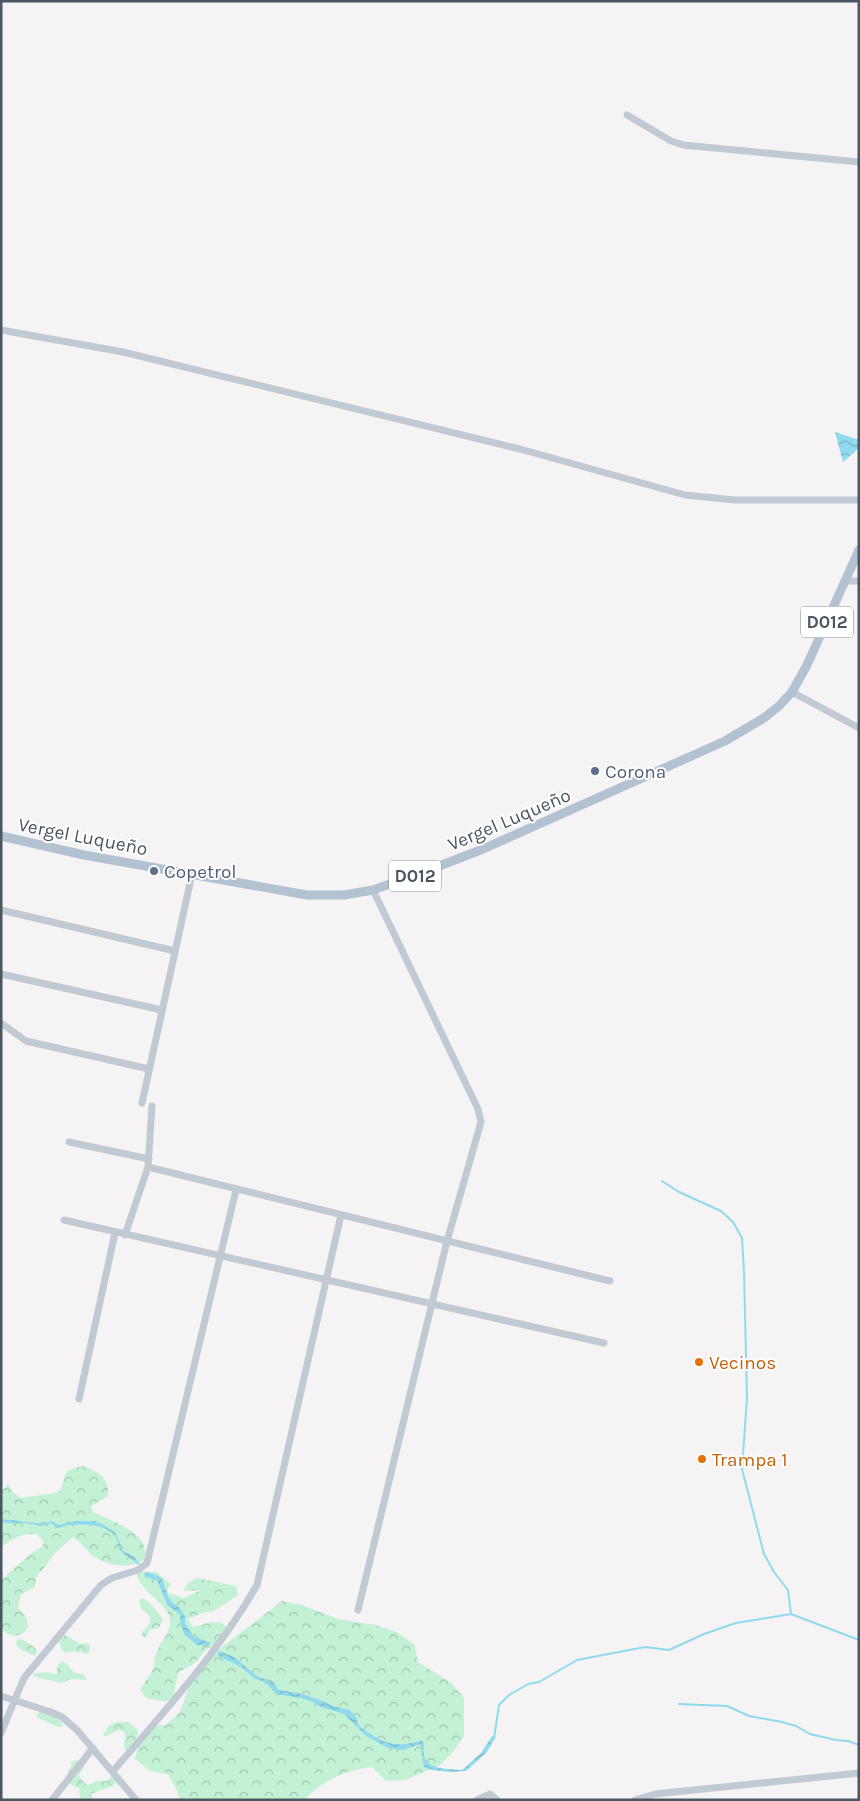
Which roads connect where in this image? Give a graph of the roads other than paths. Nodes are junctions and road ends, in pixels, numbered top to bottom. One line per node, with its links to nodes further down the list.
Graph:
1 (627, 115): 2 (street)
2 (859, 162)
3 (1, 330): 4 (street)
4 (859, 500)
5 (859, 550): 6 (main road, Vergel Luqueño / D012)
6 (845, 581): 7 (street); 8 (main road, Vergel Luqueño / D012)
7 (859, 581)
8 (792, 692): 9 (street); 12 (main road, Vergel Luqueño / D012)
9 (859, 728)
10 (1, 836): 11 (main road, Vergel Luqueño / D012)
11 (192, 874): 12 (main road, Vergel Luqueño / D012); 14 (street)
12 (373, 890): 29 (street)
13 (1, 910): 14 (street)
14 (175, 951): 16 (street)
15 (1, 974): 16 (street)
16 (162, 1010): 18 (street)
17 (1, 1023): 18 (street)
18 (148, 1069): 19 (street)
19 (142, 1104)
20 (152, 1106): 22 (street)
21 (69, 1142): 22 (street)
22 (149, 1159): 23 (street)
23 (148, 1167): 24 (street); 28 (street)
24 (236, 1190): 25 (street); 30 (street)
25 (341, 1216): 29 (street); 31 (street)
26 (64, 1220): 27 (street)
27 (115, 1233): 28 (street); 35 (street)
28 (125, 1235): 30 (street)
29 (447, 1242): 32 (street); 33 (street)
30 (220, 1256): 31 (street); 38 (street)
31 (326, 1280): 33 (street); 41 (street)
32 (610, 1281)
33 (432, 1304): 34 (street); 36 (street)
34 (604, 1344)
35 (80, 1399)
36 (358, 1610)
37 (1, 1696): 38 (street)
38 (15, 1700): 39 (street); 40 (street)
39 (1, 1733)
40 (93, 1748): 41 (street); 44 (street)
41 (113, 1771): 43 (street)
42 (859, 1773): 47 (street)
43 (133, 1799)
44 (52, 1800)
45 (477, 1800): 46 (street)
46 (497, 1800)
47 (635, 1800)

